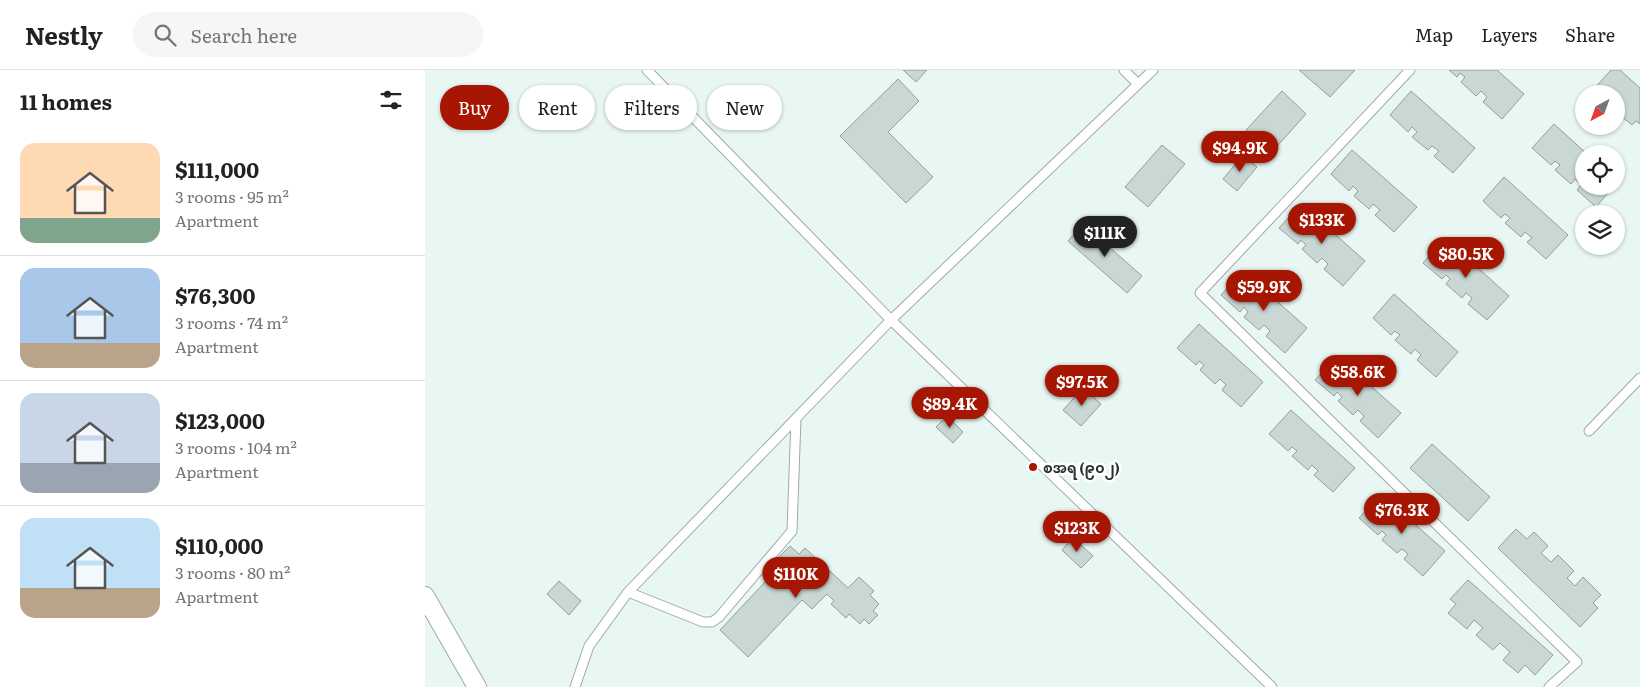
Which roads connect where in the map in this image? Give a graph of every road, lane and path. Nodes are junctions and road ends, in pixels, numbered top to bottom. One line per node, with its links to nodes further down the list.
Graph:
1 (647, 70): 6 (lane)
2 (1124, 70): 5 (lane)
3 (1153, 70): 5 (lane)
4 (1410, 70): 15 (lane)
5 (1138, 84): 6 (lane)
6 (891, 320): 8 (lane); 14 (lane)
7 (1640, 378): 9 (lane)
8 (796, 418): 10 (lane); 10 (lane)
9 (1589, 431)
10 (628, 592): 13 (lane)
11 (425, 596): 12 (street)
12 (477, 687)
13 (575, 687)
14 (1272, 687)
15 (1549, 687)

